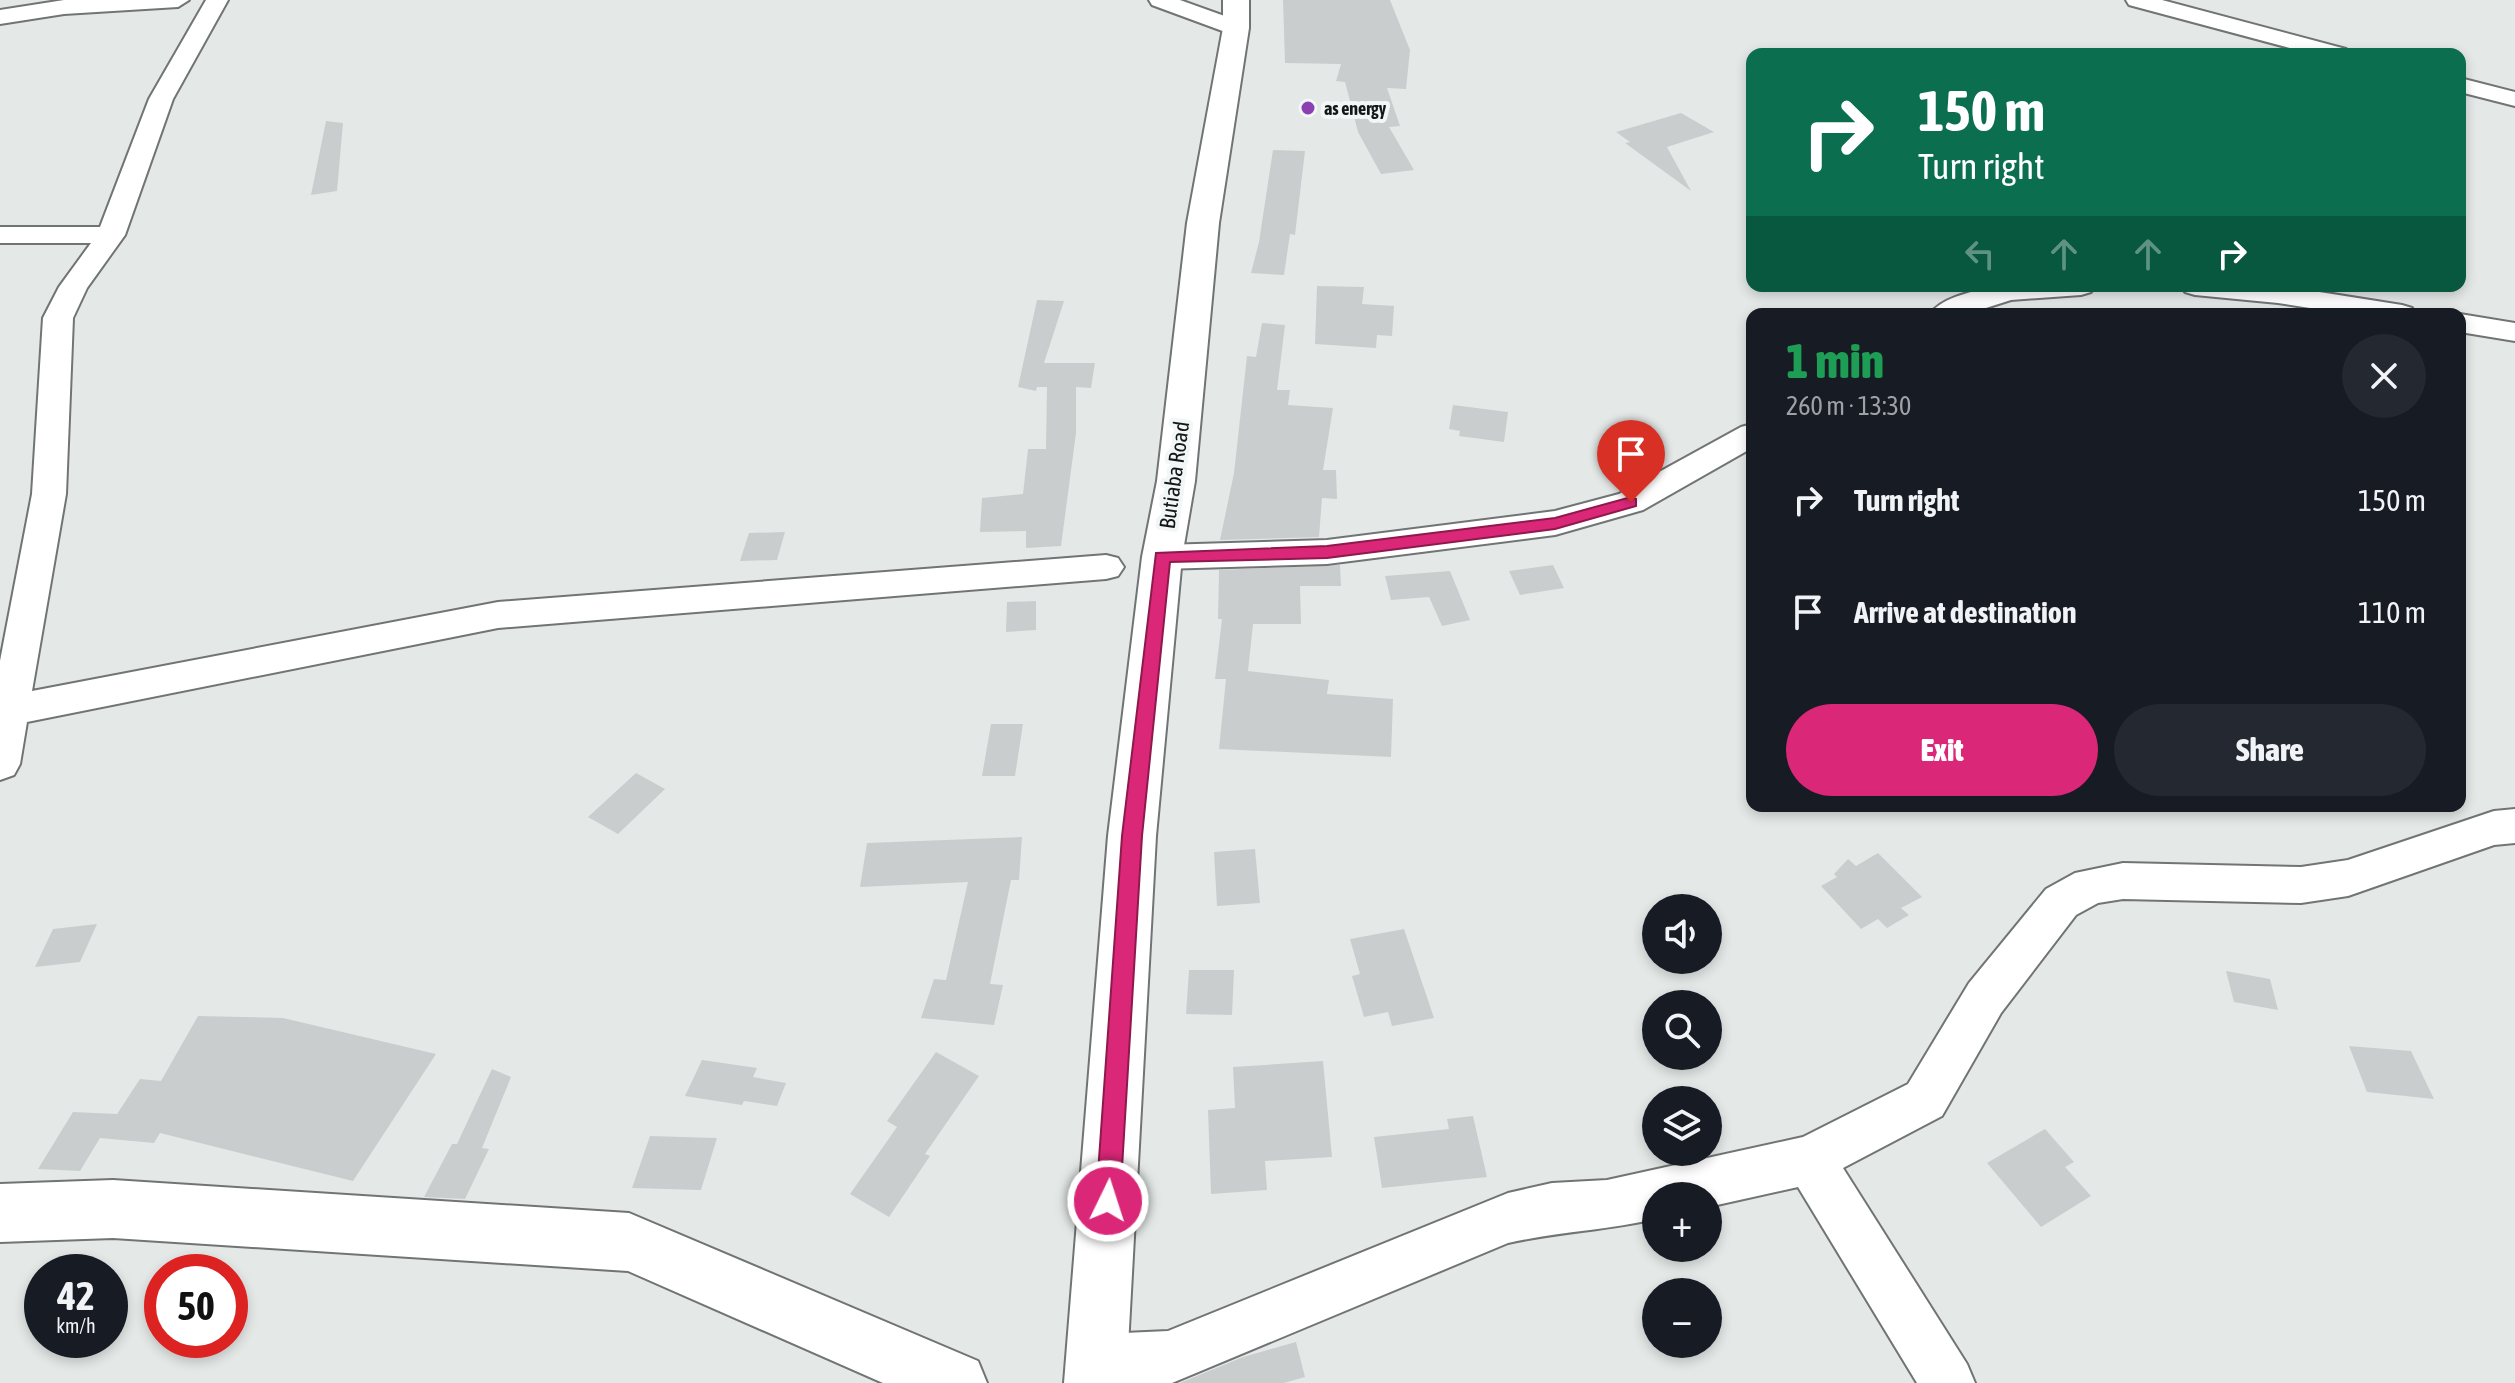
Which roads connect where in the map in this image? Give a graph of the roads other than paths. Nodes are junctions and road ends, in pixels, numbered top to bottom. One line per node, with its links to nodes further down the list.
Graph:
1 (178, 0): 6 (street)
2 (217, 0): 11 (street)
3 (1160, 0): 5 (street)
4 (2137, 0): 7 (street)
5 (1241, 7): 19 (main road, Butiaba Road)
6 (0, 17)
7 (2316, 48)
8 (2466, 87): 9 (street)
9 (2515, 99)
10 (0, 235): 11 (street)
11 (111, 235): 21 (street)
12 (2008, 292): 14 (street)
13 (2257, 292): 15 (street)
14 (1962, 308)
15 (2365, 308)
16 (2466, 324): 17 (street)
17 (2515, 332)
18 (1746, 437): 19 (street)
19 (1162, 557): 27 (main road, Butiaba Road)
20 (1106, 567): 21 (street)
21 (10, 710): 22 (street)
22 (0, 764)
23 (2515, 826): 24 (street)
24 (1809, 1160): 28 (street); 29 (street)
25 (0, 1213): 26 (main road)
26 (956, 1383)
27 (1095, 1383)
28 (1115, 1383)
29 (1948, 1383)

